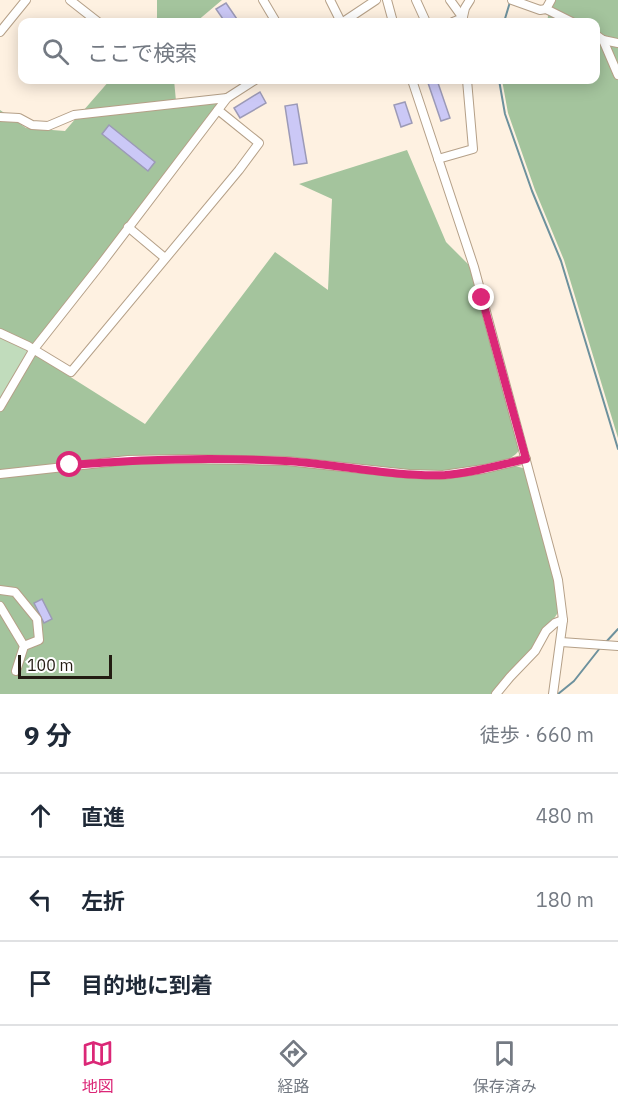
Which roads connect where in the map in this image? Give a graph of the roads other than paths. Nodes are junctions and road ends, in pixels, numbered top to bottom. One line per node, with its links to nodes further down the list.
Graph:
1 (26, 0): 22 (lane)
2 (70, 0): 13 (lane)
3 (263, 0): 14 (lane)
4 (330, 0): 15 (lane)
5 (376, 0): 16 (lane)
6 (387, 0): 17 (lane)
7 (416, 0): 18 (lane)
8 (450, 0): 19 (lane)
9 (470, 0): 20 (lane)
10 (513, 0): 12 (lane)
11 (551, 0): 12 (lane)
12 (546, 9): 21 (lane)
13 (93, 18)
14 (274, 18)
15 (340, 18)
16 (348, 18)
17 (392, 18)
18 (424, 18)
19 (461, 18)
20 (463, 18)
21 (564, 18)
22 (0, 32)
23 (600, 37): 25 (lane)
24 (600, 39): 26 (lane)
25 (618, 43)
26 (618, 75)
27 (249, 84): 30 (lane)
28 (412, 84): 33 (lane)
29 (467, 84): 33 (lane)
30 (227, 98): 31 (lane); 32 (lane)
31 (218, 110): 34 (lane); 35 (lane)
32 (0, 117)
33 (438, 159): 39 (lane)
34 (128, 227): 35 (lane); 37 (lane)
35 (165, 258): 37 (lane)
36 (0, 333): 37 (lane)
37 (34, 349): 38 (lane)
38 (0, 407)
39 (526, 459): 40 (lane); 43 (lane)
40 (0, 474)
41 (0, 590): 45 (lane)
42 (0, 606): 45 (lane)
43 (563, 620): 44 (lane); 48 (lane)
44 (561, 642): 46 (lane); 49 (lane)
45 (24, 646): 47 (lane)
46 (618, 646)
47 (16, 671)
48 (496, 694)
49 (553, 694)

